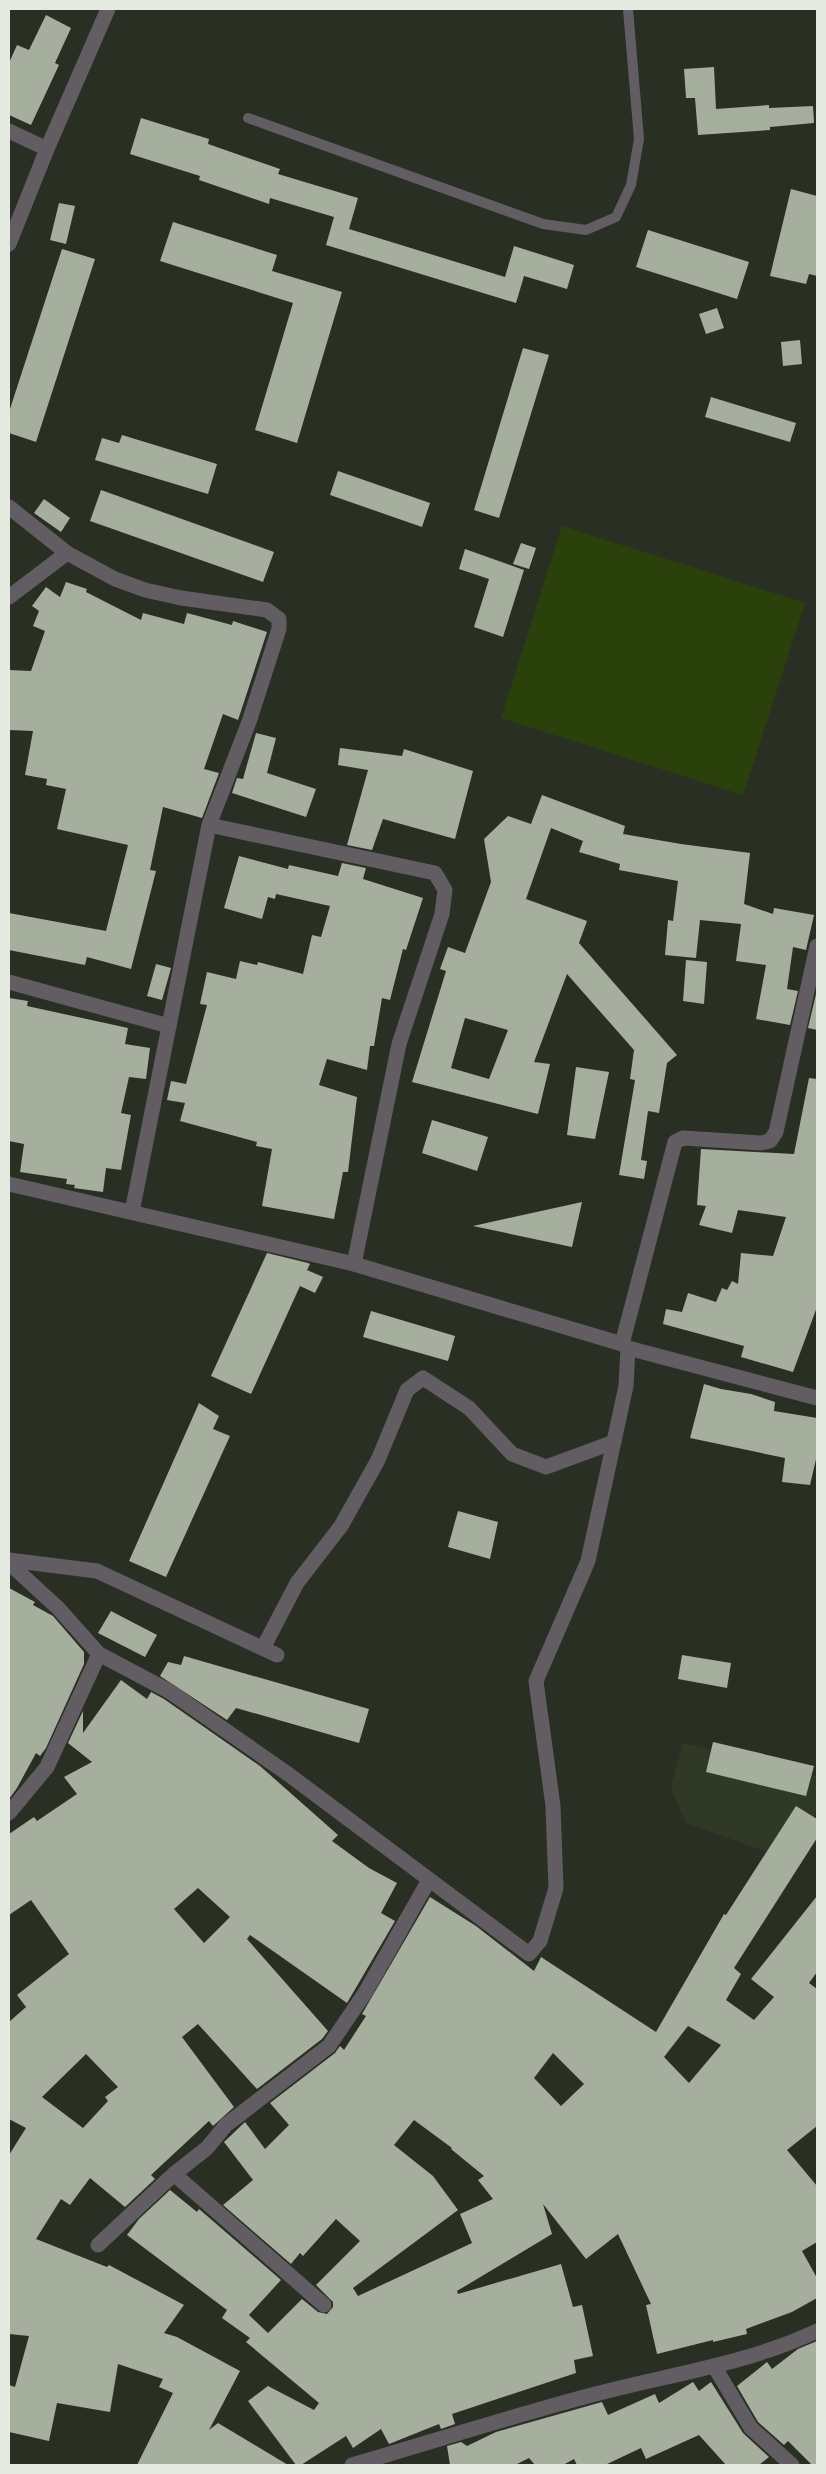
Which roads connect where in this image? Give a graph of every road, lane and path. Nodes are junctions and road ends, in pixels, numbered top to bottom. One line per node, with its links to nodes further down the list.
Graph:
1 (108, 9): 5 (street)
2 (628, 9): 3 (lane)
3 (248, 118)
4 (9, 131): 5 (street)
5 (46, 150): 6 (street)
6 (9, 244)
7 (9, 506): 8 (street)
8 (67, 553): 9 (street); 10 (street)
9 (9, 597)
10 (209, 825): 13 (street); 16 (street)
11 (817, 946): 17 (street)
12 (9, 982): 13 (street)
13 (169, 1026): 15 (street)
14 (9, 1184): 15 (street)
15 (132, 1212): 16 (street)
16 (354, 1264): 17 (street)
17 (625, 1346): 18 (street); 19 (street)
18 (817, 1398)
19 (614, 1442): 21 (street); 25 (street)
20 (9, 1562): 21 (street); 22 (street)
21 (263, 1648): 23 (street)
22 (99, 1654): 24 (street); 25 (street)
23 (277, 1655)
24 (9, 1813)
25 (429, 1880): 26 (street)
26 (174, 2174): 27 (street); 28 (street)
27 (98, 2245)
28 (324, 2305)
29 (817, 2331): 30 (street)
30 (714, 2366): 31 (street); 32 (street)
31 (352, 2465)
32 (792, 2465)

